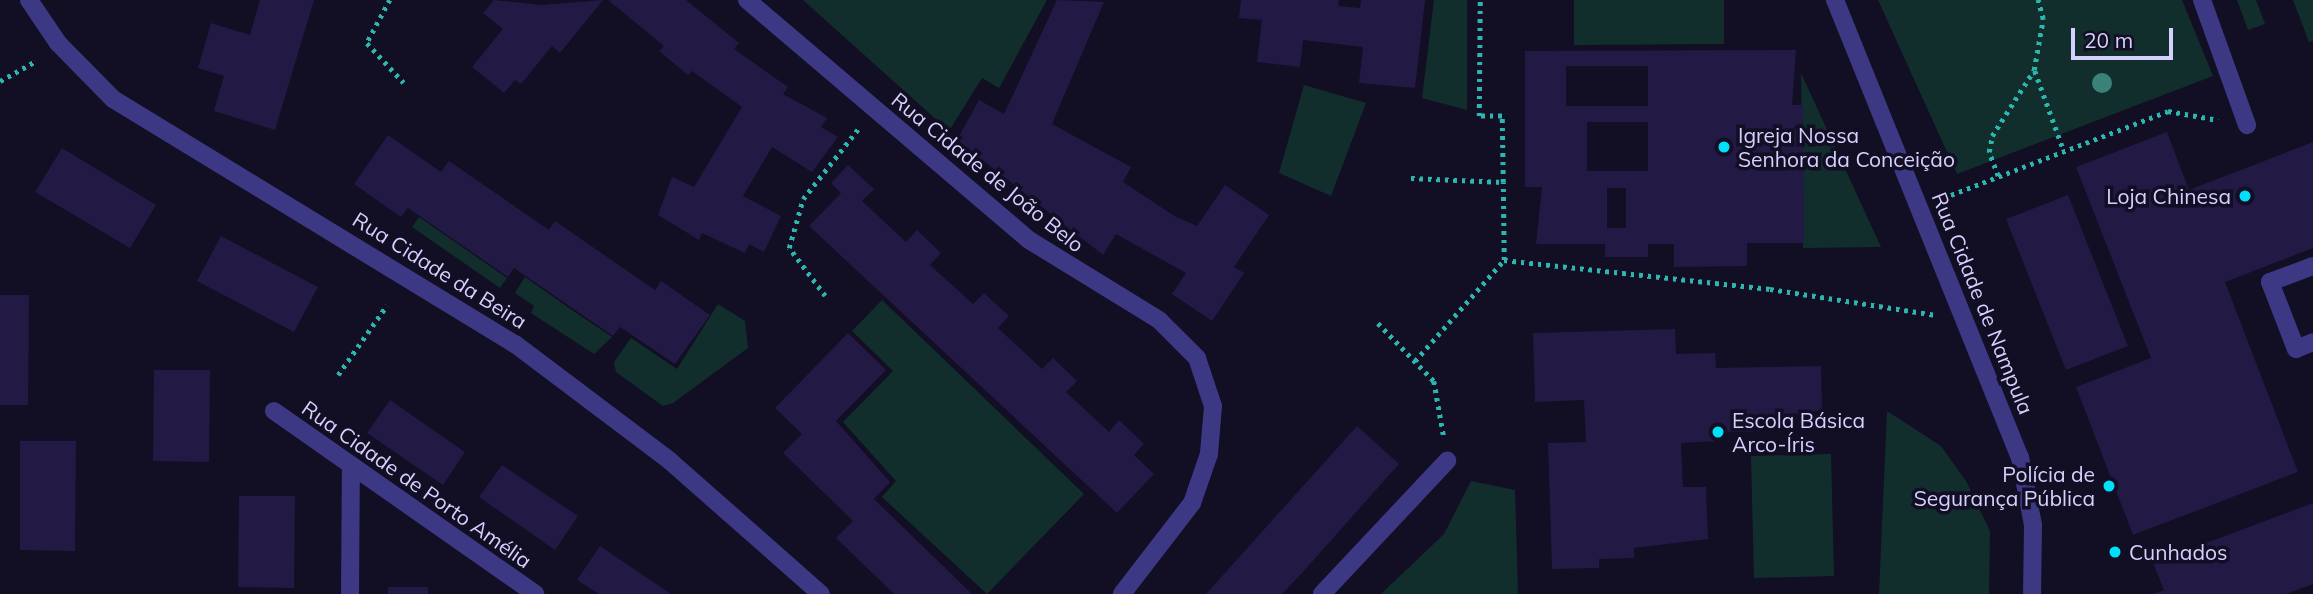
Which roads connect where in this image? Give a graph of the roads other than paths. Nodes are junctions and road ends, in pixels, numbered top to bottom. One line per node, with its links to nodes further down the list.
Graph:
1 (29, 0): 13 (street, Rua Cidade da Beira)
2 (747, 0): 14 (street, Rua Cidade de João Belo)
3 (1835, 0): 16 (street, Rua Cidade de Nampula)
4 (2202, 0): 5 (street)
5 (2247, 125)
6 (2313, 266): 7 (street)
7 (2313, 342)
8 (274, 411): 10 (street, Rua Cidade de Porto Amélia)
9 (1447, 461): 15 (street)
10 (351, 465): 11 (street); 12 (street, Rua Cidade de Porto Amélia)
11 (350, 594)
12 (534, 594)
13 (821, 594)
14 (1122, 594)
15 (1322, 594)
16 (2032, 594)

